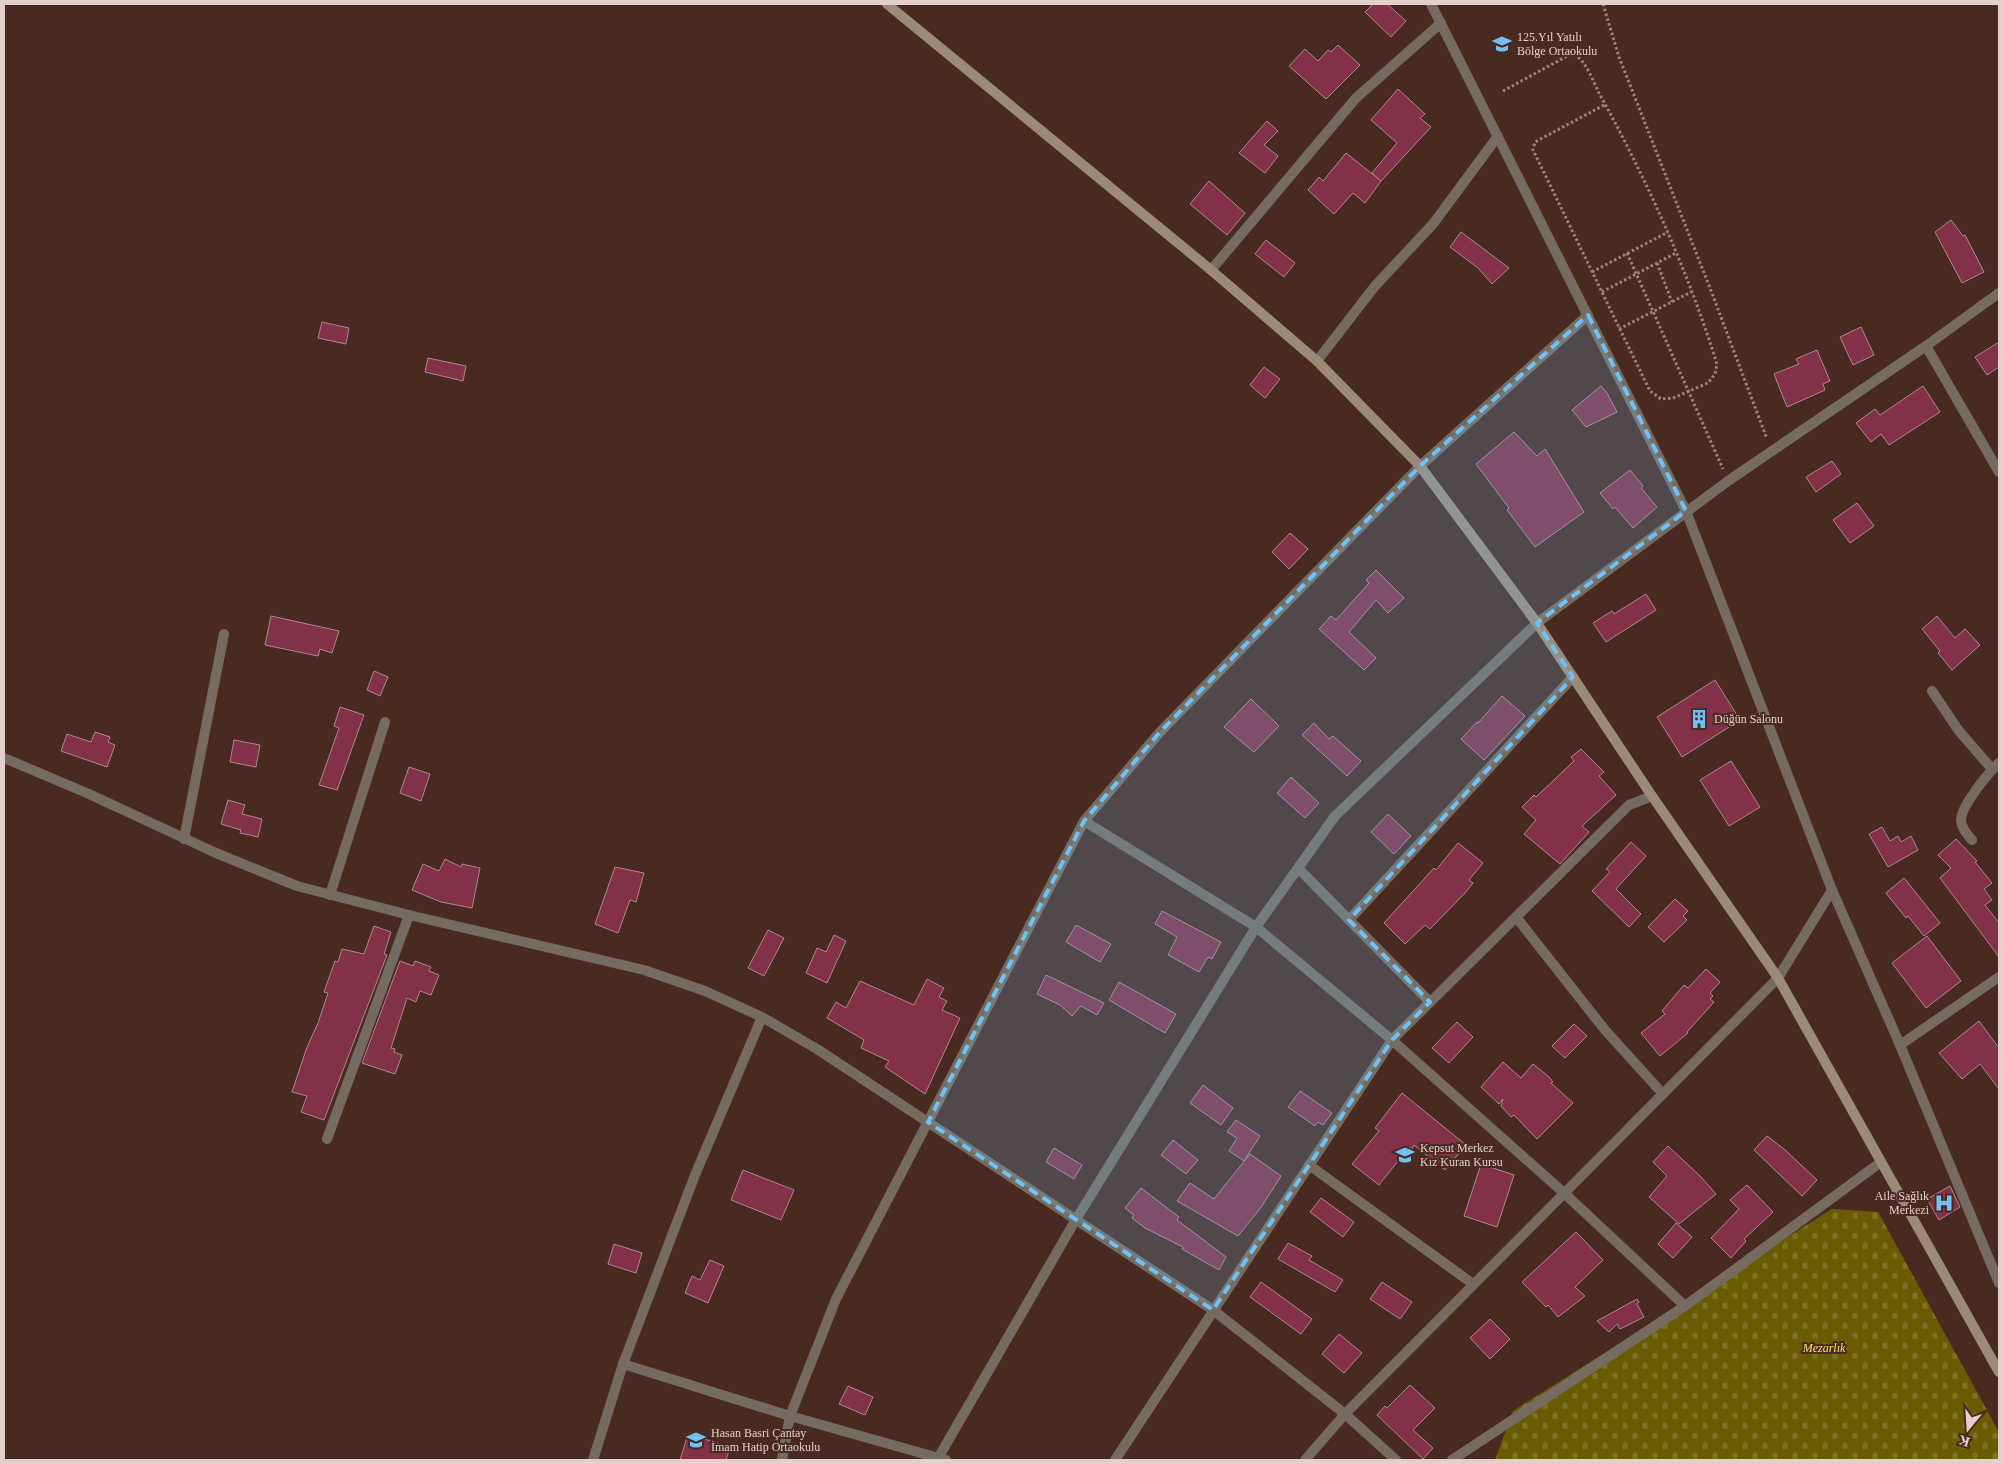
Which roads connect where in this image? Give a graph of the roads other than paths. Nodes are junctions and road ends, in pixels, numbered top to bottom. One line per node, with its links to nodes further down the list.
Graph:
1 (887, 4): 5 (street)
2 (1431, 4): 3 (street)
3 (1441, 23): 4 (street); 5 (street)
4 (1498, 136): 7 (street); 9 (street)
5 (1211, 270): 9 (street)
6 (1999, 293): 8 (street)
7 (1588, 315): 10 (street); 12 (street)
8 (1926, 346): 11 (street); 12 (street)
9 (1317, 361): 10 (street)
10 (1420, 466): 13 (street); 21 (street)
11 (1999, 472)
12 (1686, 511): 13 (street); 25 (street)
13 (1537, 623): 15 (street); 24 (street)
14 (224, 634): 22 (street)
15 (1573, 677): 20 (street); 29 (street)
16 (1932, 691): 19 (street)
17 (385, 722): 26 (street)
18 (4, 758): 22 (street)
19 (1996, 766): 23 (street)
20 (1652, 796): 28 (street); 32 (street)
21 (1084, 821): 30 (street); 38 (street)
22 (184, 839): 26 (street)
23 (1972, 840)
24 (1298, 868): 29 (street); 30 (street)
25 (1832, 890): 32 (street); 36 (street)
26 (330, 895): 27 (street)
27 (409, 915): 34 (street); 39 (street)
28 (1516, 917): 33 (street); 37 (street)
29 (1349, 920): 33 (street)
30 (1256, 926): 35 (street); 43 (street)
31 (1999, 977): 36 (street)
32 (1778, 978): 37 (street); 40 (street)
33 (1430, 1002): 35 (street)
34 (762, 1018): 38 (street); 48 (street)
35 (1392, 1040): 41 (street); 42 (street)
36 (1900, 1045): 44 (street)
37 (1663, 1094): 42 (street)
38 (928, 1122): 43 (street); 51 (street)
39 (327, 1139)
40 (1881, 1162): 46 (street); 49 (street)
41 (1309, 1165): 45 (street); 47 (street)
42 (1564, 1193): 45 (street); 46 (street)
43 (1075, 1220): 47 (street); 52 (street)
44 (1999, 1283)
45 (1474, 1284): 50 (street)
46 (1685, 1306): 58 (street)
47 (1213, 1310): 50 (street); 55 (street)
48 (623, 1364): 51 (street); 53 (street)
49 (1999, 1372)
50 (1345, 1414): 56 (street); 57 (street)
51 (790, 1416): 52 (street); 54 (street)
52 (940, 1459)
53 (594, 1460)
54 (782, 1460)
55 (1115, 1460)
56 (1305, 1460)
57 (1396, 1460)
58 (1452, 1460)

